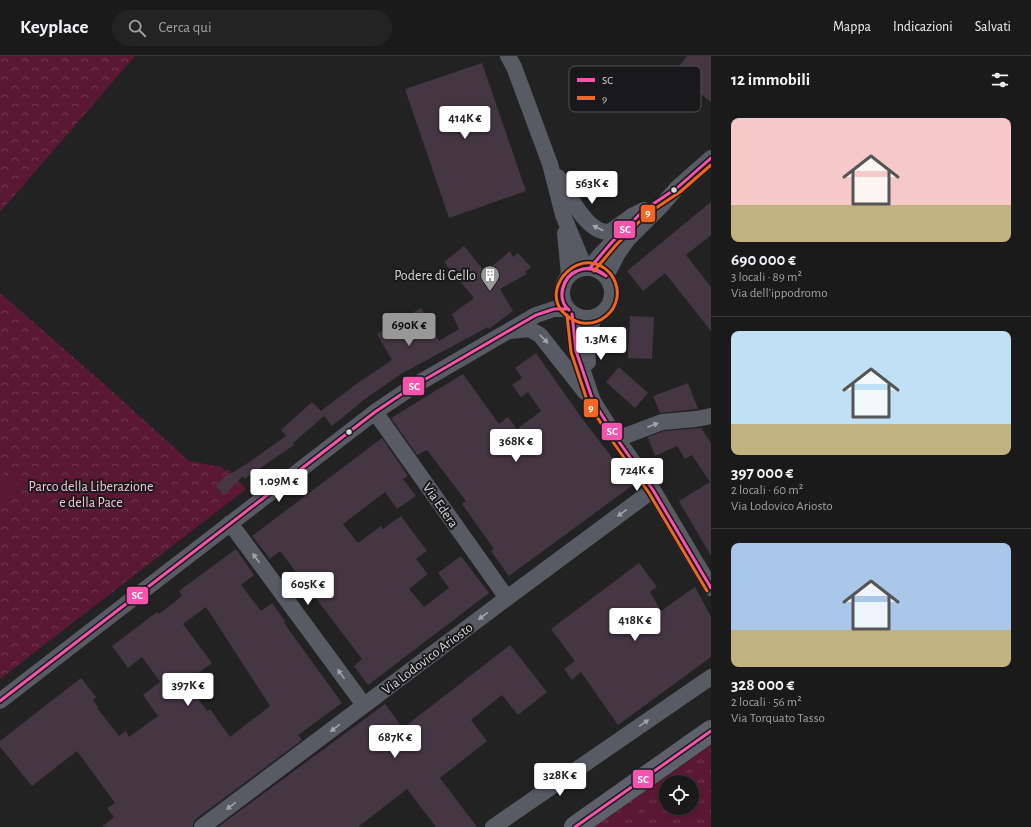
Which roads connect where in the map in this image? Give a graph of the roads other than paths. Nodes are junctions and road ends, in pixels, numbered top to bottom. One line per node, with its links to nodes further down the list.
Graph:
1 (508, 56): 3 (street)
2 (711, 158): 4 (street)
3 (550, 164): 5 (street, one-way to 3); 6 (street)
4 (677, 188): 5 (street); 9 (street)
5 (644, 210): 7 (street)
6 (563, 215): 7 (street); 8 (street)
7 (587, 268): 8 (street); 9 (street)
8 (569, 275): 10 (street)
9 (606, 276): 11 (street)
10 (569, 311): 11 (street); 12 (street); 13 (street)
11 (594, 318): 13 (street)
12 (508, 331): 13 (street, one-way to 13); 14 (street)
13 (592, 401): 16 (street)
14 (375, 412): 18 (street); 21 (street, Via Edera)
15 (711, 416): 16 (street, one-way to 15)
16 (617, 439): 17 (street)
17 (653, 490): 19 (street); 21 (street, Via Lodovico Ariosto, one-way to 21)
18 (230, 523): 23 (street); 24 (street, one-way to 18)
19 (706, 568): 20 (street)
20 (711, 588)
21 (507, 598): 24 (street, Via Lodovico Ariosto, one-way to 24)
22 (711, 678): 27 (street, one-way to 22)
23 (0, 701)
24 (364, 705): 26 (street, Via Lodovico Ariosto, one-way to 26)
25 (711, 731): 28 (highway)
26 (202, 827)
27 (493, 827)
28 (575, 827)

